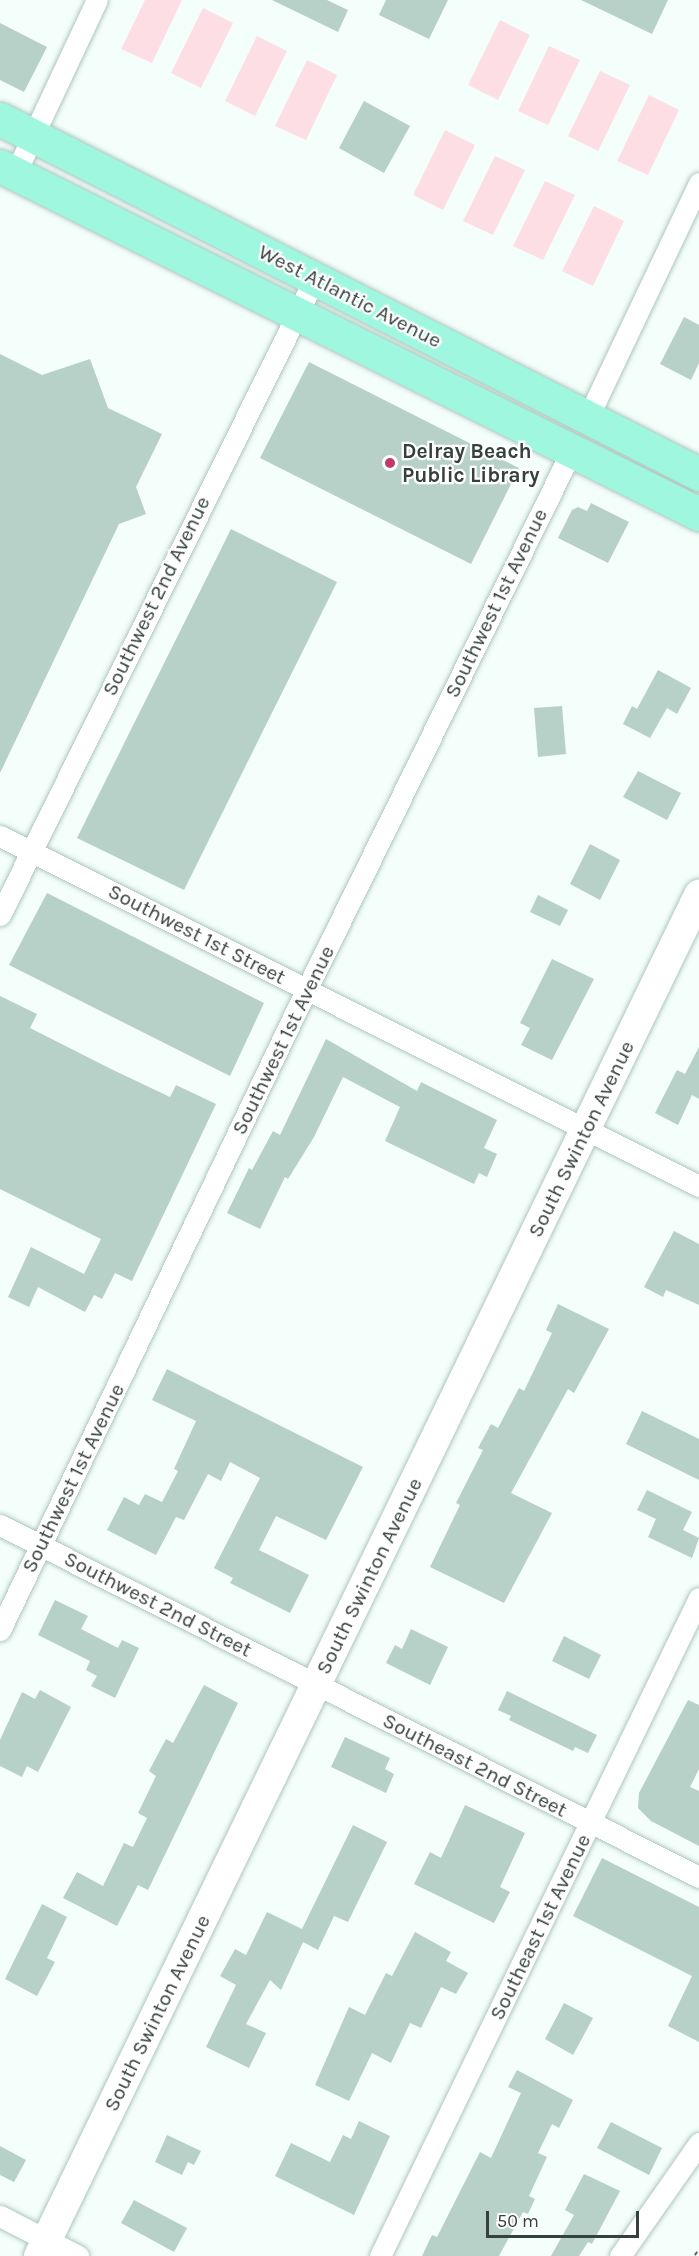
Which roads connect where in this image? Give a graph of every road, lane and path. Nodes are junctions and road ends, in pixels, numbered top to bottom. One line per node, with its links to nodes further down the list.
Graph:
1 (97, 0): 3 (street)
2 (0, 119): 3 (main road, West Atlantic Avenue)
3 (31, 135): 4 (street); 6 (main road, West Atlantic Avenue)
4 (8, 170): 7 (main road, West Atlantic Avenue)
5 (699, 183): 8 (street)
6 (315, 278): 7 (street, Southwest 2nd Avenue); 8 (main road, West Atlantic Avenue)
7 (297, 314): 9 (main road, West Atlantic Avenue); 15 (street, Southwest 2nd Avenue)
8 (588, 417): 9 (main road); 10 (main road, West Atlantic Avenue)
9 (528, 431): 11 (main road, West Atlantic Avenue)
10 (637, 444): 11 (main road); 12 (main road, West Atlantic Avenue)
11 (571, 452): 13 (main road, West Atlantic Avenue); 18 (street, Southwest 1st Avenue)
12 (699, 474)
13 (699, 514)
14 (0, 836): 15 (street, Southwest 1st Street)
15 (30, 851): 17 (street, Southwest 2nd Avenue); 18 (street, Southwest 1st Street)
16 (699, 895): 19 (street, South Swinton Avenue)
17 (0, 915)
18 (307, 989): 19 (street, Southwest 1st Street); 22 (street, Southwest 1st Avenue)
19 (586, 1129): 20 (street, Southwest 1st Street); 25 (street, South Swinton Avenue)
20 (699, 1186)
21 (0, 1526): 22 (street, Southwest 2nd Street)
22 (42, 1545): 24 (street, Southwest 1st Avenue); 25 (street, Southwest 2nd Street)
23 (699, 1598): 26 (street, Southeast 1st Avenue)
24 (0, 1630)
25 (316, 1685): 26 (street, Southeast 2nd Street); 30 (street, South Swinton Avenue)
26 (590, 1822): 27 (street, Southeast 2nd Street); 32 (street, Southeast 1st Avenue)
27 (699, 1877)
28 (699, 2143): 33 (street)
29 (0, 2216): 30 (street)
30 (43, 2248): 31 (street)
31 (78, 2256)
32 (380, 2256)
33 (620, 2256)

